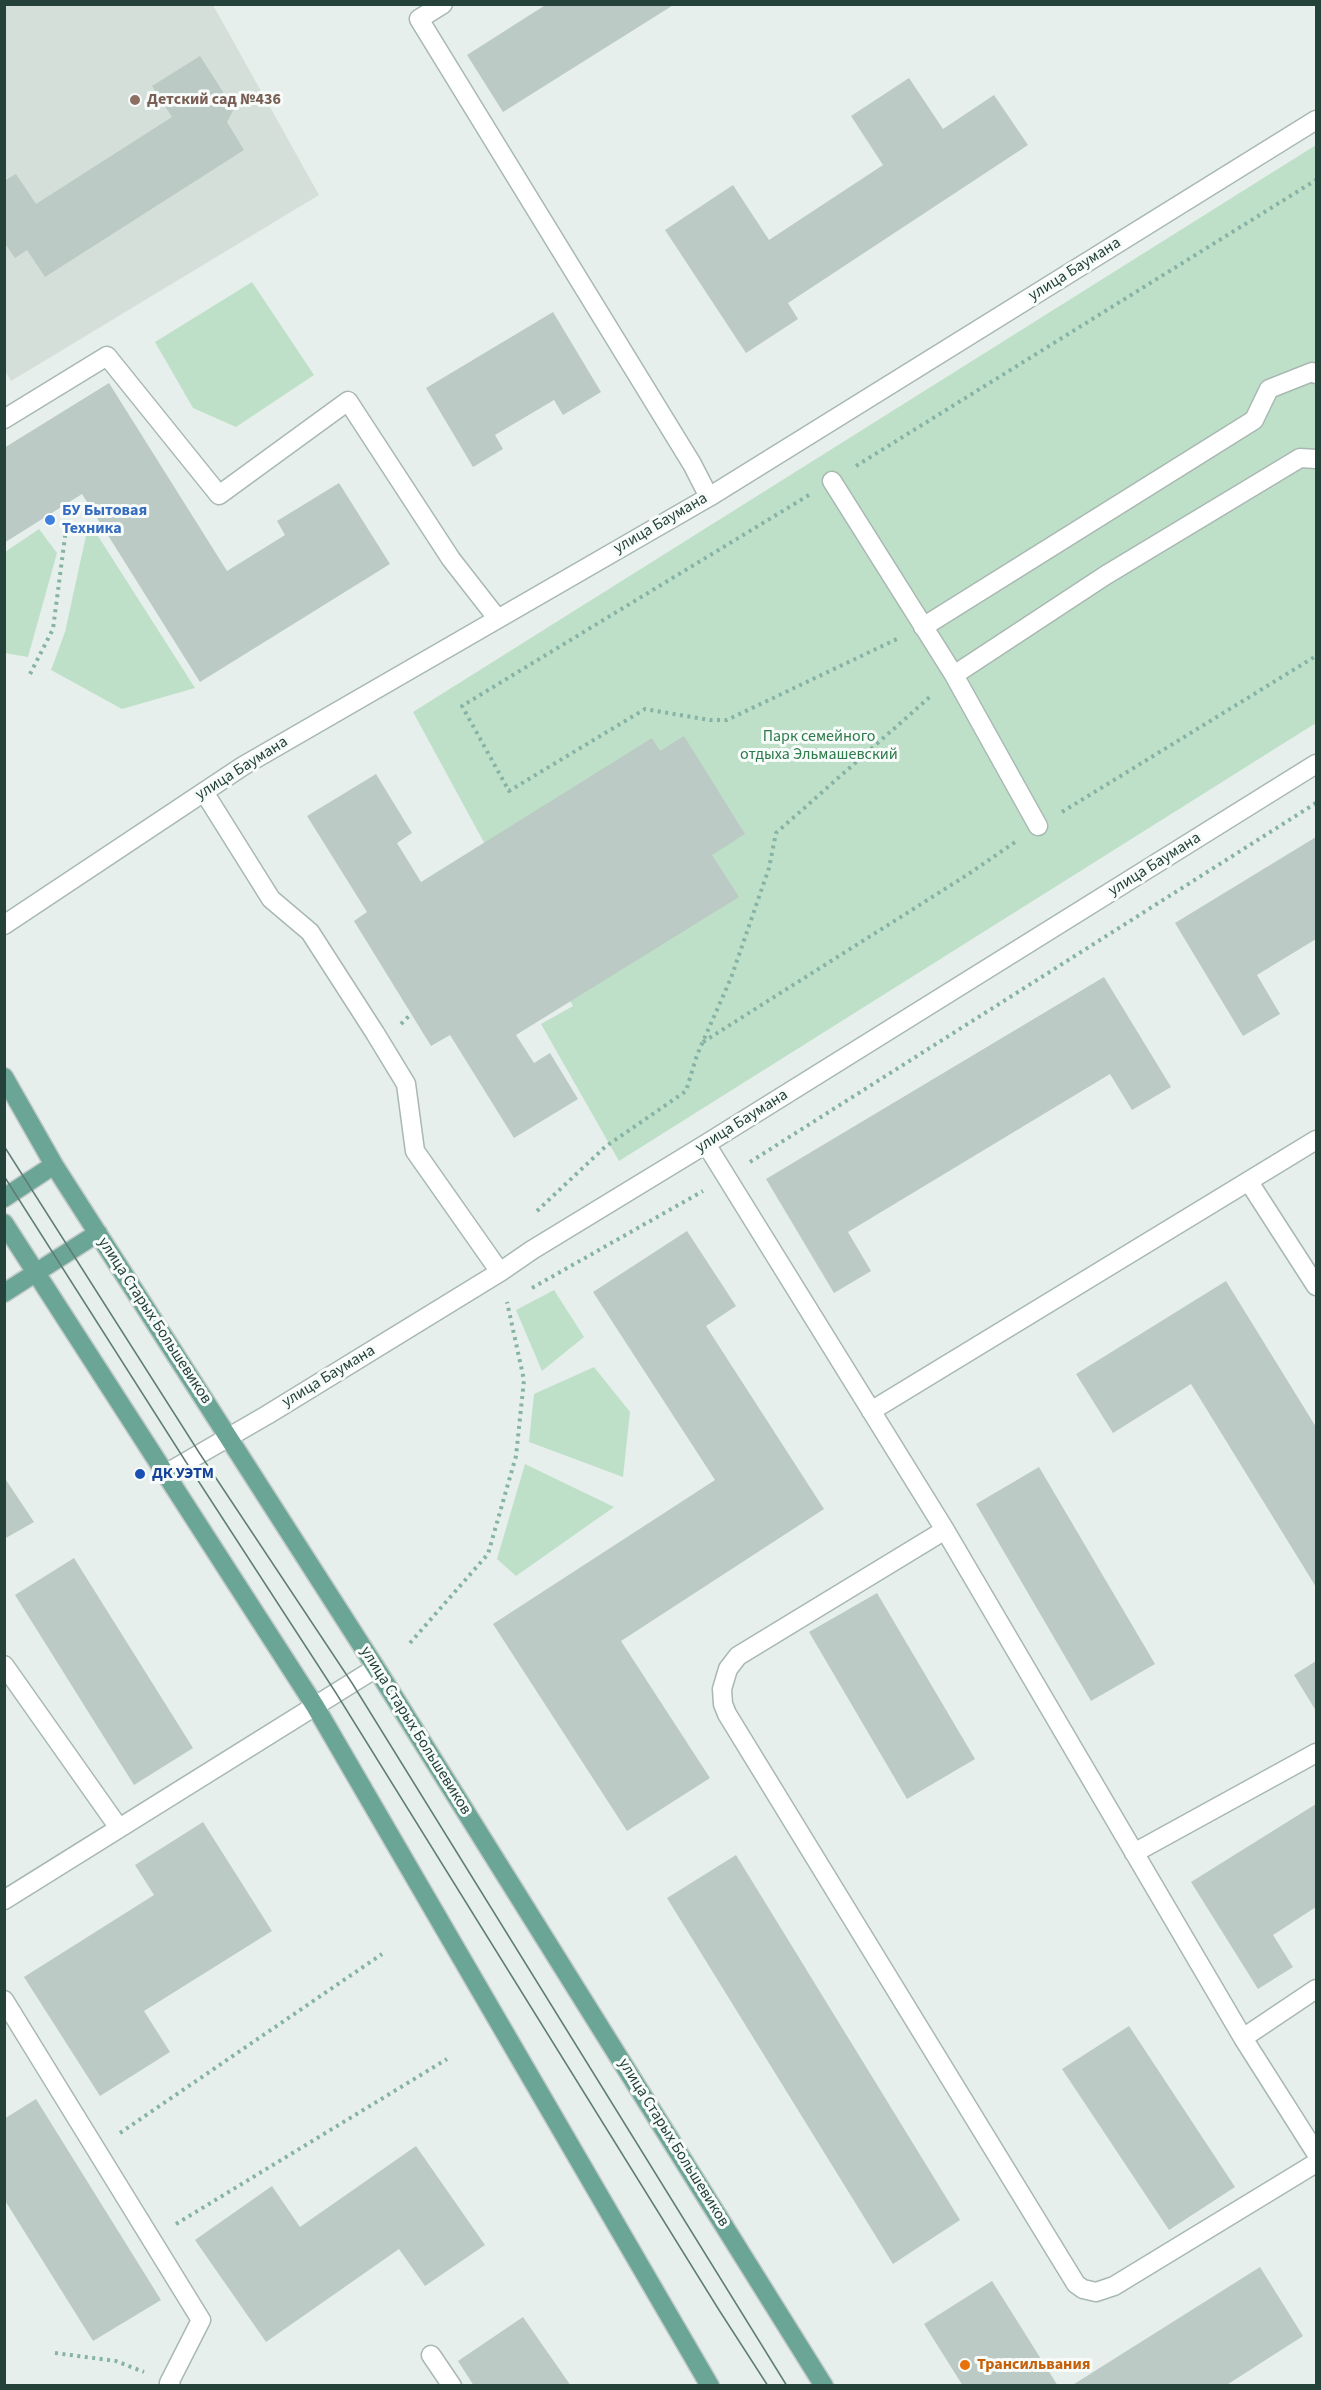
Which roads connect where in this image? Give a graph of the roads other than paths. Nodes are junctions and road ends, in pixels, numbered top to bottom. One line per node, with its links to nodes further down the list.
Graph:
1 (443, 4): 7 (street)
2 (1317, 120): 7 (street, улица Баумана)
3 (1317, 374): 9 (street)
4 (4, 419): 8 (street)
5 (1317, 459): 10 (street)
6 (832, 481): 9 (street)
7 (709, 497): 8 (street, улица Баумана)
8 (497, 618): 12 (street, улица Баумана)
9 (923, 627): 10 (street)
10 (954, 675): 13 (street)
11 (1317, 764): 17 (street, улица Баумана)
12 (204, 792): 14 (street, улица Баумана); 23 (street)
13 (1038, 826)
14 (4, 925)
15 (4, 1077): 18 (main road, улица Старых Большевиков)
16 (1317, 1140): 19 (street)
17 (706, 1144): 23 (street, улица Баумана); 27 (street)
18 (54, 1166): 20 (main road); 22 (main road, улица Старых Большевиков)
19 (1249, 1182): 25 (street); 27 (street)
20 (4, 1198)
21 (4, 1223): 24 (main road)
22 (98, 1233): 24 (main road); 28 (main road, улица Старых Большевиков)
23 (500, 1272): 28 (street, улица Баумана)
24 (36, 1273): 26 (main road); 29 (main road)
25 (1317, 1286)
26 (4, 1293)
27 (871, 1411): 30 (street)
28 (228, 1437): 29 (street, улица Баумана); 32 (main road, улица Старых Большевиков)
29 (165, 1474): 33 (main road)
30 (945, 1530): 36 (street); 42 (street)
31 (4, 1665): 35 (street)
32 (376, 1668): 33 (street); 47 (main road, улица Старых Большевиков)
33 (315, 1706): 35 (street); 46 (main road)
34 (1317, 1753): 36 (street)
35 (119, 1828): 37 (street)
36 (1134, 1853): 40 (street)
37 (4, 1900)
38 (1317, 1989): 40 (street)
39 (4, 2000): 44 (street)
40 (1243, 2038): 41 (street)
41 (1317, 2153)
42 (1317, 2163)
43 (431, 2355): 45 (street)
44 (171, 2385)
45 (452, 2385)
46 (710, 2385)
47 (824, 2385)

